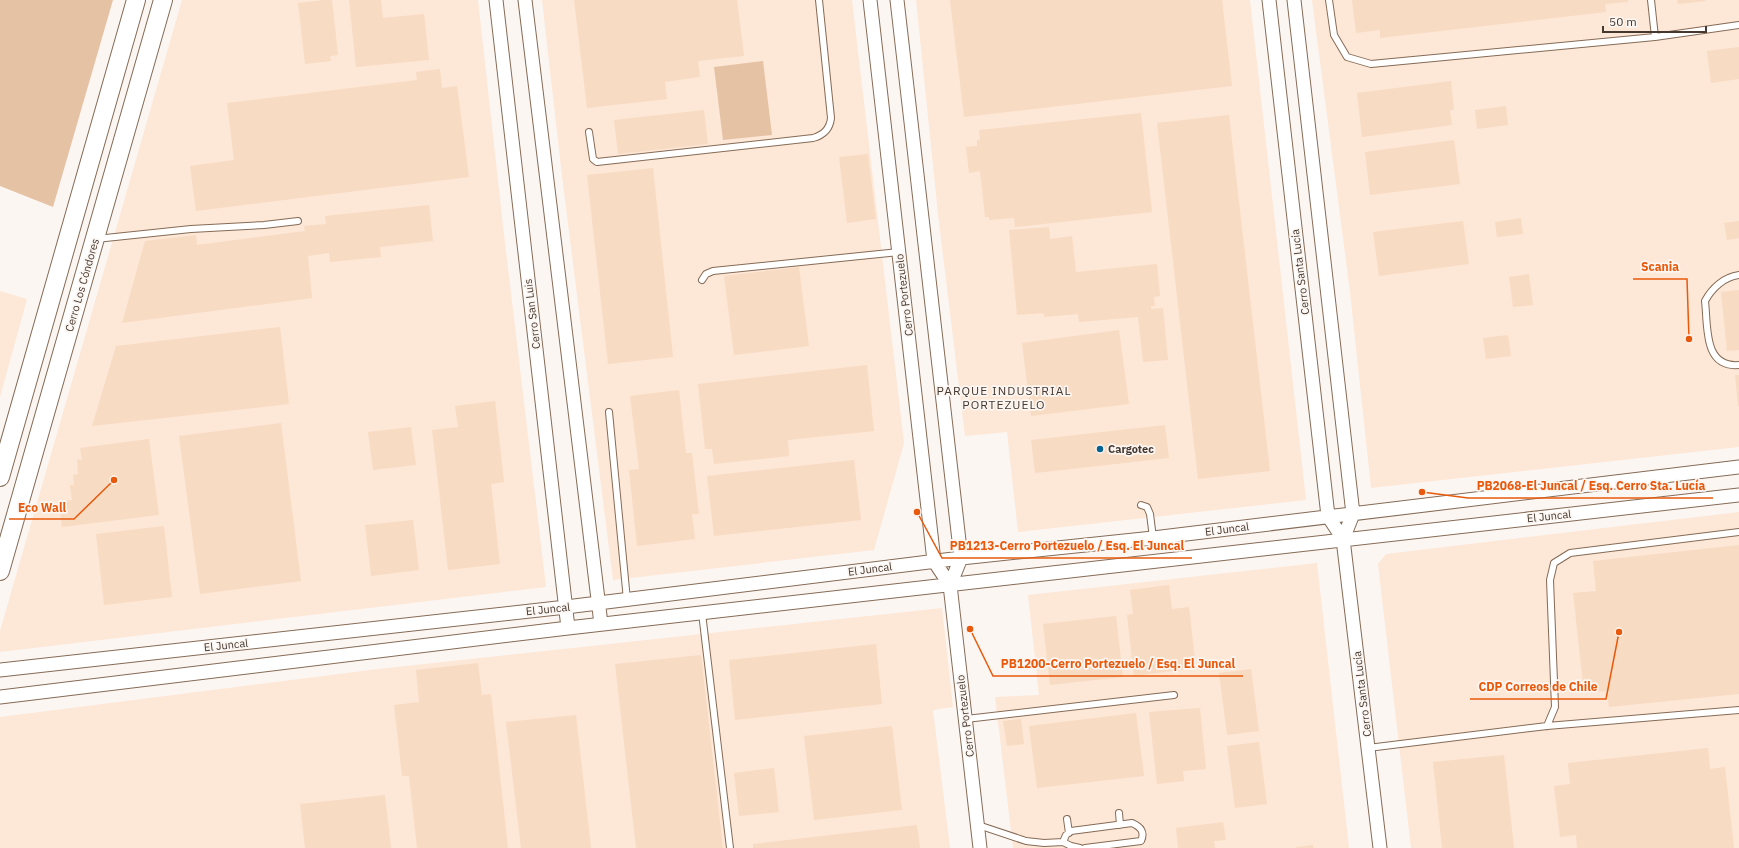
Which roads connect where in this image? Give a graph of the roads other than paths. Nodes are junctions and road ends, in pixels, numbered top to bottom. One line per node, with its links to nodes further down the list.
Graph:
1 (136, 0): 23 (street)
2 (163, 0): 16 (street, Cerro Los Cóndores)
3 (496, 0): 37 (street, Cerro San Luis)
4 (525, 0): 36 (street)
5 (819, 0): 14 (lane)
6 (870, 0): 17 (street, Cerro Portezuelo)
7 (897, 0): 31 (street, Cerro Portezuelo)
8 (1269, 0): 27 (street, Cerro Santa Lucía)
9 (1294, 0): 26 (street, Cerro Santa Lucía)
10 (1329, 0): 13 (lane)
11 (1651, 0): 13 (lane)
12 (1739, 25): 13 (lane)
13 (1655, 37)
14 (589, 132)
15 (298, 221): 16 (lane)
16 (95, 239): 33 (street, Cerro Los Cóndores)
17 (899, 252): 19 (lane); 32 (street, Cerro Portezuelo)
18 (1739, 275): 20 (lane)
19 (702, 280)
20 (1739, 365)
21 (609, 412): 35 (lane)
22 (1739, 467): 26 (street, El Juncal)
23 (0, 477)
24 (1739, 495): 30 (street, El Juncal)
25 (1141, 505): 29 (lane)
26 (1353, 514): 27 (street, El Juncal); 30 (street, Cerro Santa Lucía)
27 (1328, 516): 29 (street, El Juncal); 30 (street, Cerro Santa Lucía)
28 (1739, 532): 46 (lane)
29 (1153, 538): 31 (street, El Juncal)
30 (1343, 539): 34 (street, El Juncal); 47 (street, Cerro Santa Lucía)
31 (961, 558): 32 (street, El Juncal); 34 (street, Cerro Portezuelo)
32 (934, 561): 34 (street, Cerro Portezuelo); 35 (street, El Juncal)
33 (0, 570)
34 (950, 585): 38 (street, El Juncal); 45 (street, Cerro Portezuelo)
35 (627, 600): 36 (street, El Juncal)
36 (599, 603): 37 (street, El Juncal); 39 (street)
37 (566, 608): 40 (street, Cerro San Luis); 41 (street, El Juncal)
38 (702, 613): 39 (street, El Juncal); 54 (lane)
39 (601, 624): 40 (street, El Juncal)
40 (568, 628): 43 (street, El Juncal)
41 (0, 670)
42 (1174, 695): 45 (lane)
43 (0, 697)
44 (1739, 710): 46 (lane)
45 (966, 719): 50 (street, Cerro Portezuelo)
46 (1547, 726): 47 (lane)
47 (1368, 748): 58 (street, Cerro Santa Lucía)
48 (1118, 813): 51 (lane)
49 (1067, 819): 52 (lane)
50 (978, 825): 53 (lane); 55 (street, Cerro Portezuelo)
51 (1120, 825): 52 (lane); 57 (lane)
52 (1069, 833): 53 (lane)
53 (1063, 842): 56 (lane)
54 (730, 848)
55 (980, 848)
56 (1080, 848)
57 (1085, 848)
58 (1380, 848)

